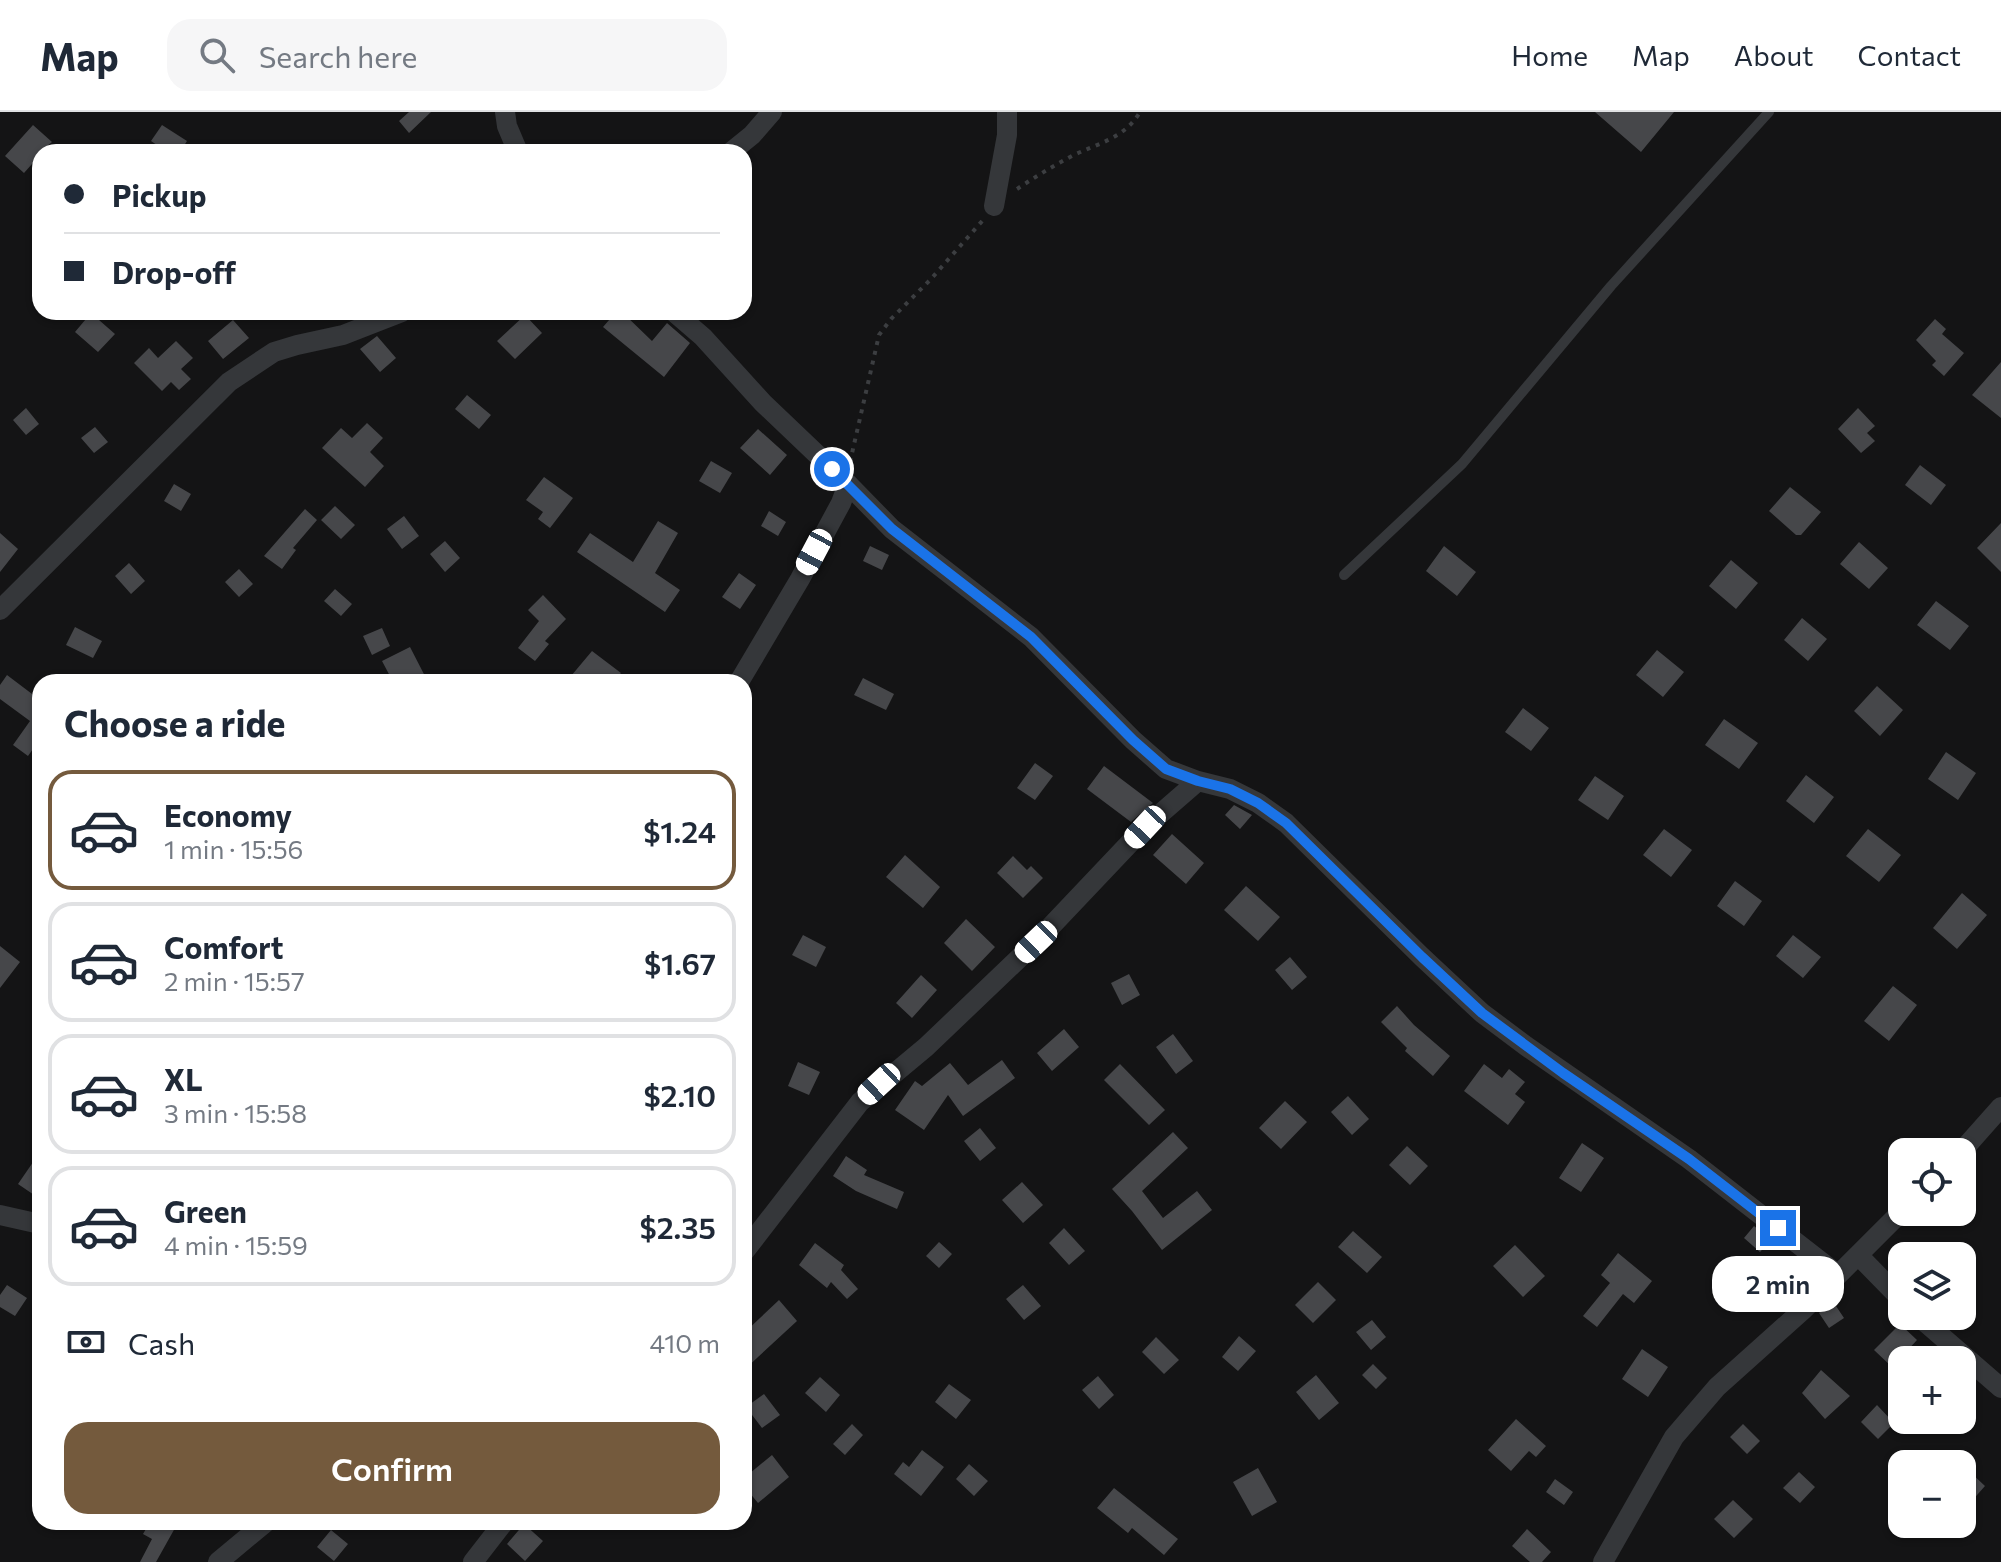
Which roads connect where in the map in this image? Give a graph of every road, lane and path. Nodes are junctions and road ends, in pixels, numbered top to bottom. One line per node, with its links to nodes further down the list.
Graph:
1 (505, 112): 6 (street)
2 (772, 112): 7 (street)
3 (1007, 112): 8 (street)
4 (1140, 112): 8 (path)
5 (1769, 112): 12 (lane)
6 (515, 144)
7 (741, 144)
8 (994, 206): 11 (path)
9 (381, 320): 13 (street)
10 (682, 320): 11 (street)
11 (848, 484): 14 (street); 15 (street)
12 (1344, 575)
13 (0, 610)
14 (744, 674)
15 (1198, 781): 21 (street); 23 (street)
16 (2001, 1107): 17 (street)
17 (1973, 1138)
18 (0, 1215): 19 (street)
19 (32, 1222)
20 (1888, 1225): 22 (street)
21 (752, 1242)
22 (1858, 1255): 23 (street); 24 (street)
23 (1838, 1275): 31 (street)
24 (1888, 1286)
25 (1934, 1330): 26 (street)
26 (2001, 1388)
27 (256, 1530): 29 (street)
28 (498, 1530): 30 (street)
29 (218, 1562)
30 (473, 1562)
31 (1603, 1562)

